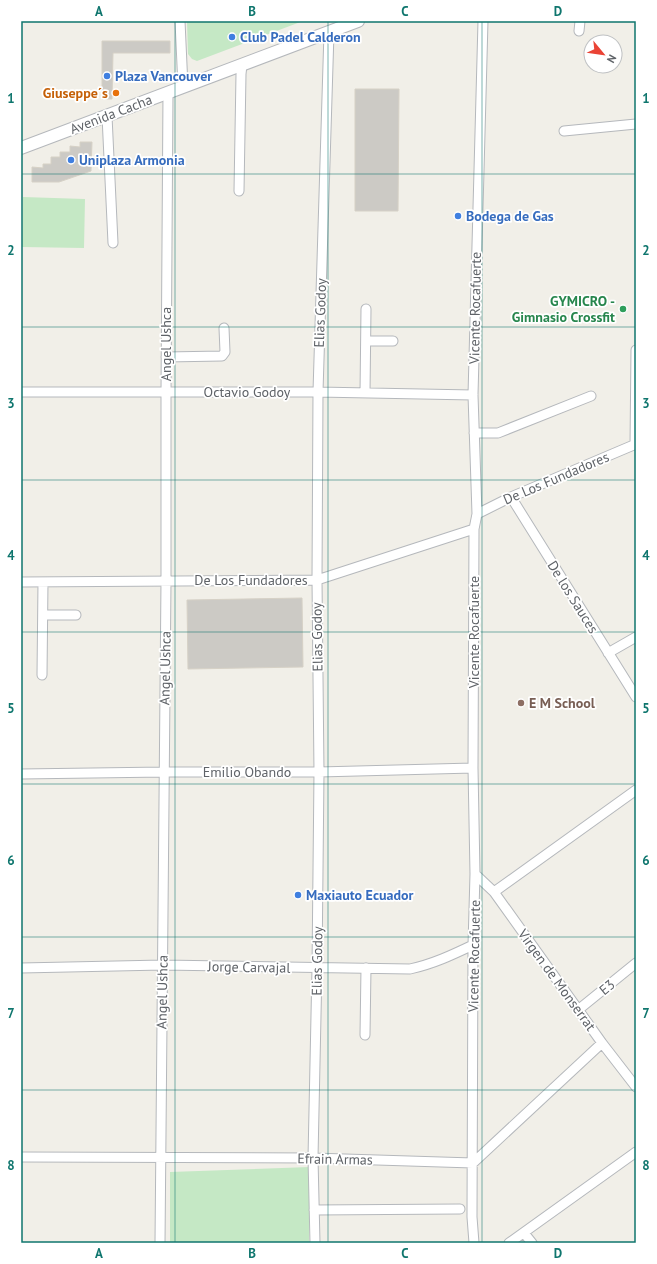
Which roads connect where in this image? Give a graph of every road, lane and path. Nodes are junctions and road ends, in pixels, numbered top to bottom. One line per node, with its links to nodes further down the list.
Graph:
1 (180, 21): 8 (street)
2 (358, 21): 6 (street, Avenida Cacha)
3 (483, 21): 26 (street, Vicente Rocafuerte)
4 (580, 21): 5 (street)
5 (579, 31)
6 (329, 32): 7 (street, Avenida Cacha); 24 (street, Elias Godoy)
7 (242, 65): 8 (street, Avenida Cacha); 14 (street)
8 (183, 87): 9 (street, Avenida Cacha)
9 (168, 93): 10 (street, Avenida Cacha); 21 (street, Angel Ushca)
10 (107, 116): 13 (street, Avenida Cacha); 15 (street)
11 (636, 124): 12 (street)
12 (564, 131)
13 (21, 148)
14 (239, 191)
15 (113, 243)
16 (366, 309): 18 (street)
17 (224, 328): 21 (street)
18 (366, 341): 19 (street); 25 (street)
19 (393, 342)
20 (636, 350): 29 (street)
21 (166, 357): 23 (street, Angel Ushca)
22 (21, 392): 23 (street, Octavio Godoy)
23 (166, 392): 24 (street, Octavio Godoy); 34 (street, Angel Ushca)
24 (318, 392): 25 (street, Octavio Godoy); 33 (street, Elias Godoy)
25 (365, 393): 26 (street, Octavio Godoy)
26 (473, 395): 28 (street, Vicente Rocafuerte)
27 (591, 396): 28 (street)
28 (474, 433): 31 (street, Vicente Rocafuerte)
29 (635, 444): 30 (street, De Los Fundadores)
30 (511, 496): 31 (street, De Los Fundadores); 40 (street, De los Sauces)
31 (477, 514): 32 (street, Vicente Rocafuerte)
32 (474, 529): 33 (street, De Los Fundadores); 43 (street, Vicente Rocafuerte)
33 (316, 580): 34 (street, De Los Fundadores); 45 (street, Elias Godoy)
34 (166, 581): 36 (street, De Los Fundadores); 44 (street, Angel Ushca)
35 (21, 582): 36 (street, De Los Fundadores)
36 (43, 582): 38 (street)
37 (76, 615): 38 (street)
38 (43, 616): 41 (street)
39 (636, 637): 40 (street)
40 (608, 653): 42 (street, De los Sauces)
41 (42, 675)
42 (636, 697)
43 (473, 768): 45 (street, Emilio Obando); 48 (street, Vicente Rocafuerte)
44 (164, 772): 45 (street, Emilio Obando); 46 (street, Emilio Obando); 52 (street, Angel Ushca)
45 (319, 772): 54 (street, Elias Godoy)
46 (21, 774)
47 (636, 790): 49 (street)
48 (475, 874): 49 (street, Virgen de Monserrat); 50 (street, Vicente Rocafuerte)
49 (494, 892): 56 (street, Virgen de Monserrat)
50 (473, 945): 55 (street, Jorge Carvajal); 64 (street, Vicente Rocafuerte)
51 (636, 963): 56 (street, E3)
52 (163, 965): 53 (street, Jorge Carvajal); 54 (street, Jorge Carvajal); 62 (street, Angel Ushca)
53 (21, 968)
54 (317, 968): 55 (street, Jorge Carvajal); 63 (street, Elias Godoy)
55 (366, 968): 57 (street)
56 (578, 1010): 58 (street, Virgen de Monserrat)
57 (365, 1035)
58 (602, 1043): 59 (street, Virgen de Monserrat); 64 (street)
59 (636, 1087)
60 (636, 1152): 67 (street)
61 (21, 1157): 62 (street, Efrain Armas)
62 (161, 1158): 63 (street, Efrain Armas); 68 (street, Angel Ushca)
63 (313, 1158): 64 (street, Efrain Armas); 66 (street, Elias Godoy)
64 (473, 1163): 70 (street, Vicente Rocafuerte)
65 (460, 1209): 66 (street)
66 (314, 1210): 69 (street, Elias Godoy)
67 (524, 1233): 71 (street); 72 (street)
68 (160, 1243)
69 (314, 1243)
70 (474, 1243)
71 (509, 1243)
72 (532, 1243)

